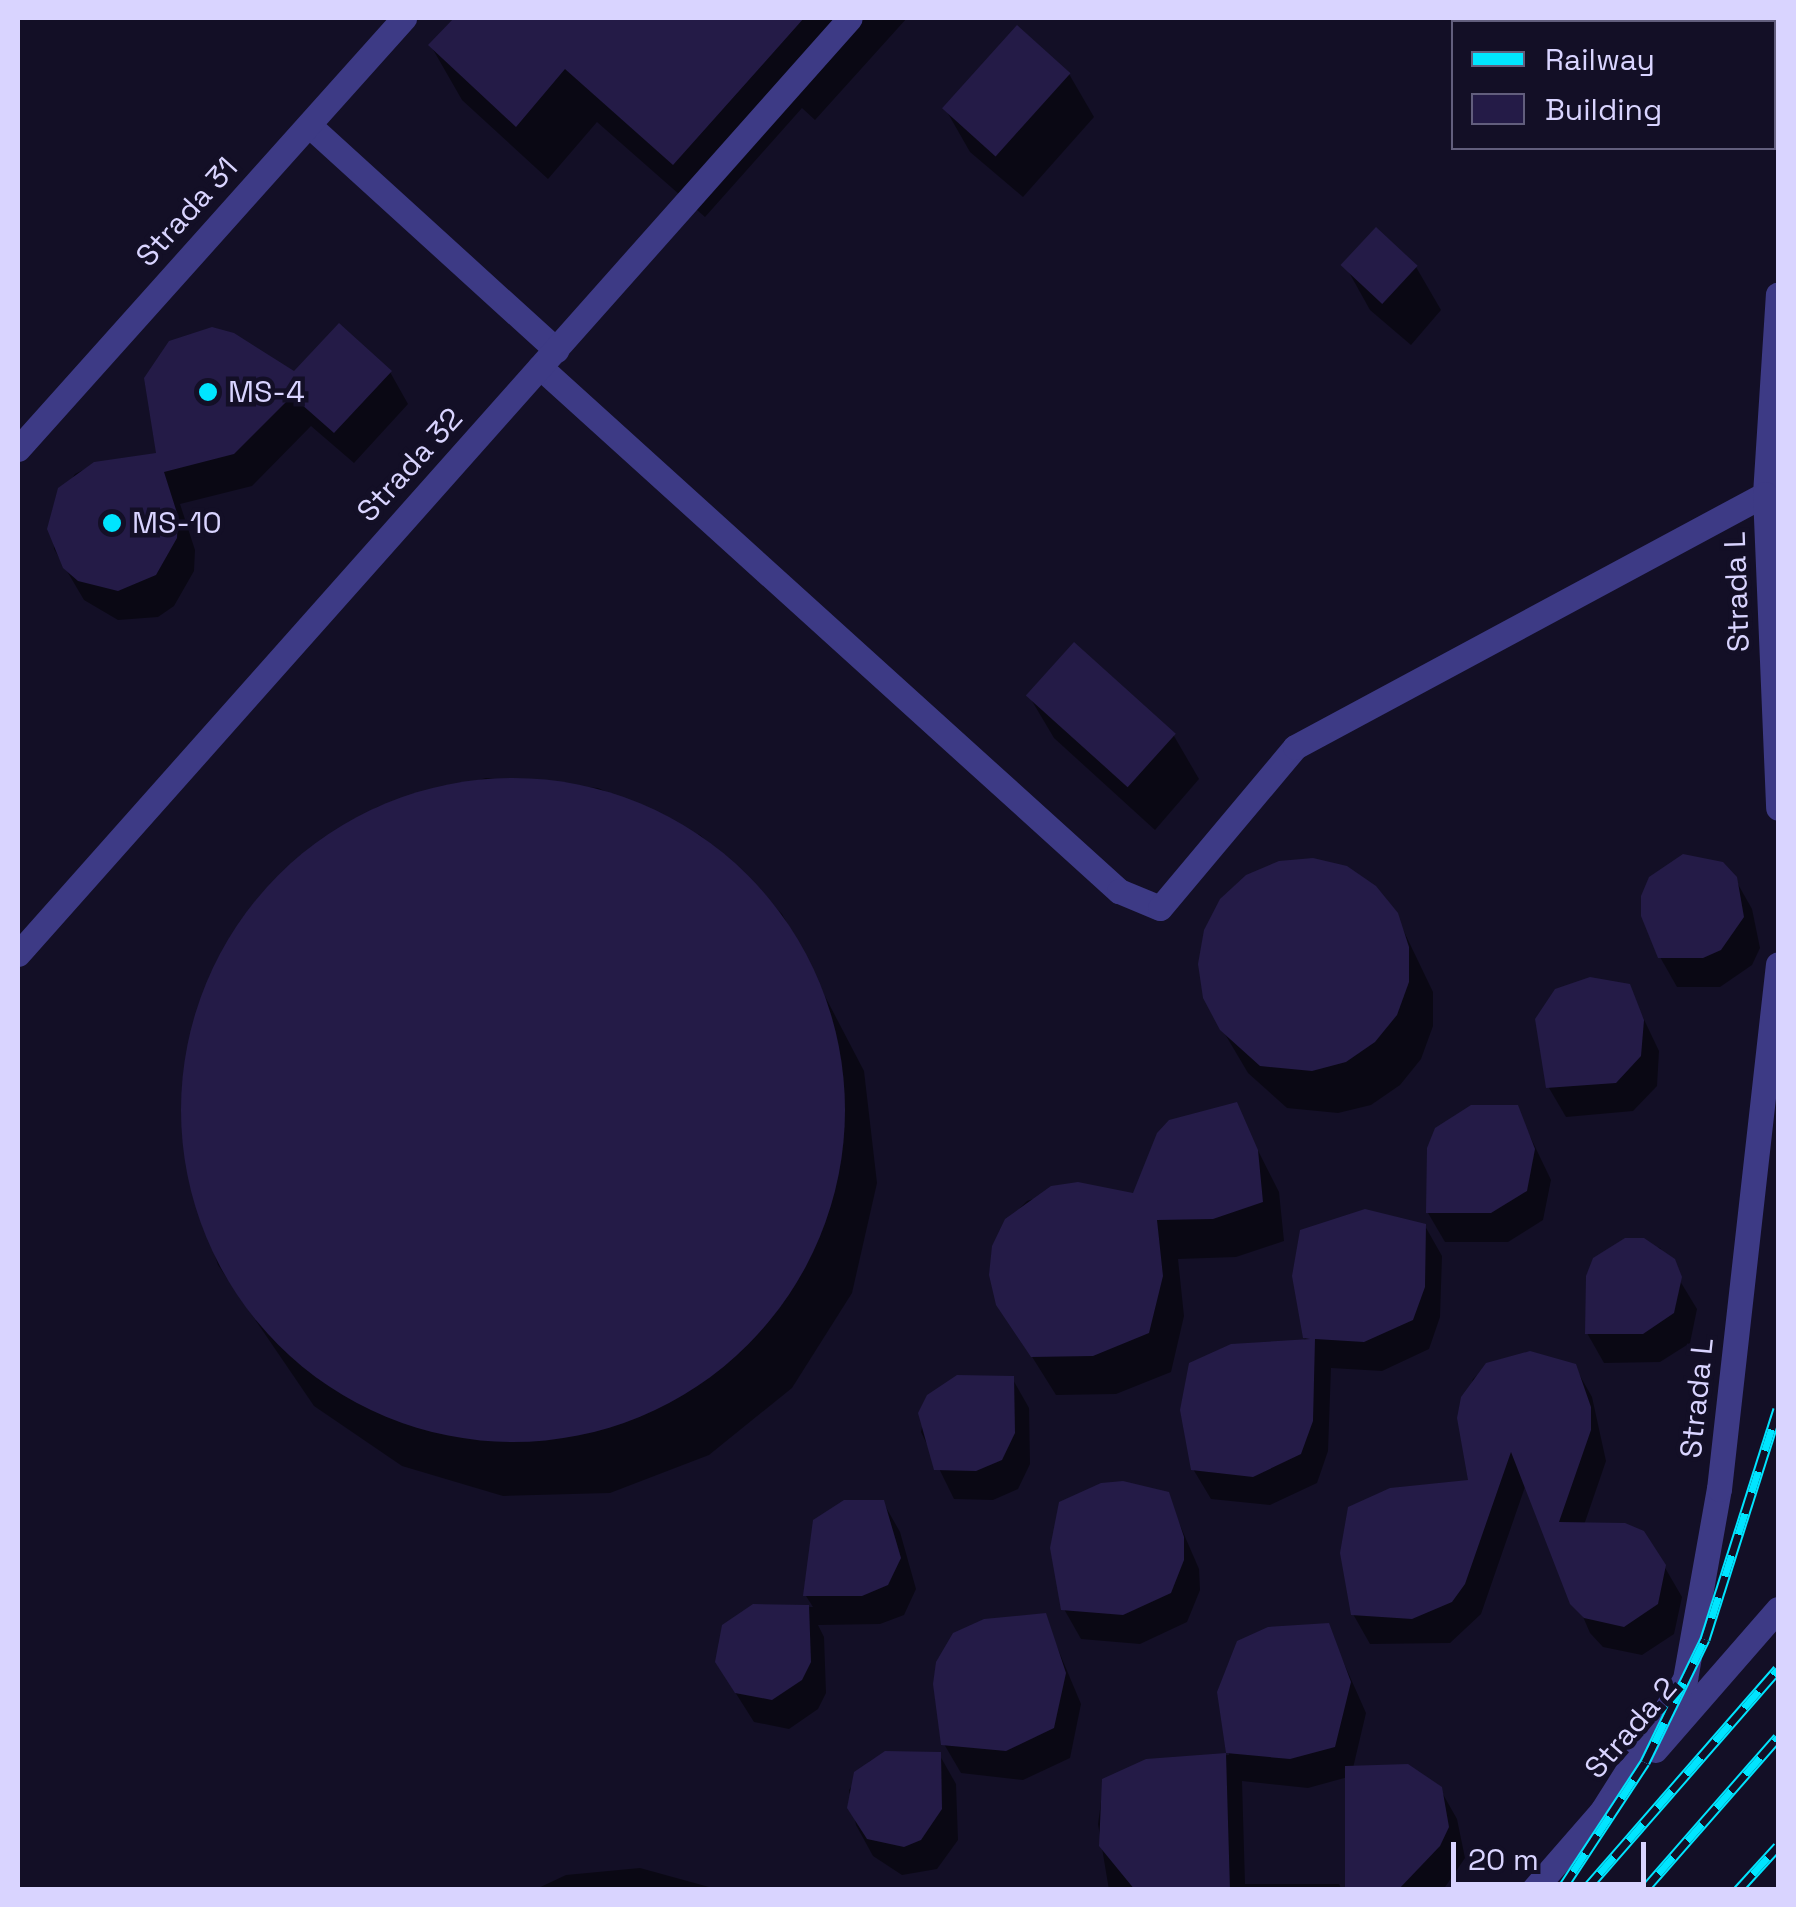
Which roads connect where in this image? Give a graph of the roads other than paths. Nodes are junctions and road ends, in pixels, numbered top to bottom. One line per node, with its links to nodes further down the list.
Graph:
1 (404, 18): 3 (lane, Strada 31)
2 (850, 18): 5 (lane, Strada 32)
3 (310, 126): 5 (lane); 6 (lane, Strada 31)
4 (1778, 294): 7 (lane, Strada L)
5 (548, 358): 7 (lane); 9 (lane, Strada 32)
6 (18, 449)
7 (1765, 494): 8 (lane, Strada L)
8 (1778, 808)
9 (18, 954)
10 (1778, 964): 12 (lane, Strada L)
11 (1778, 1609): 12 (lane, Strada 2)
12 (1600, 1814): 13 (lane, Strada 2)
13 (1533, 1890)

